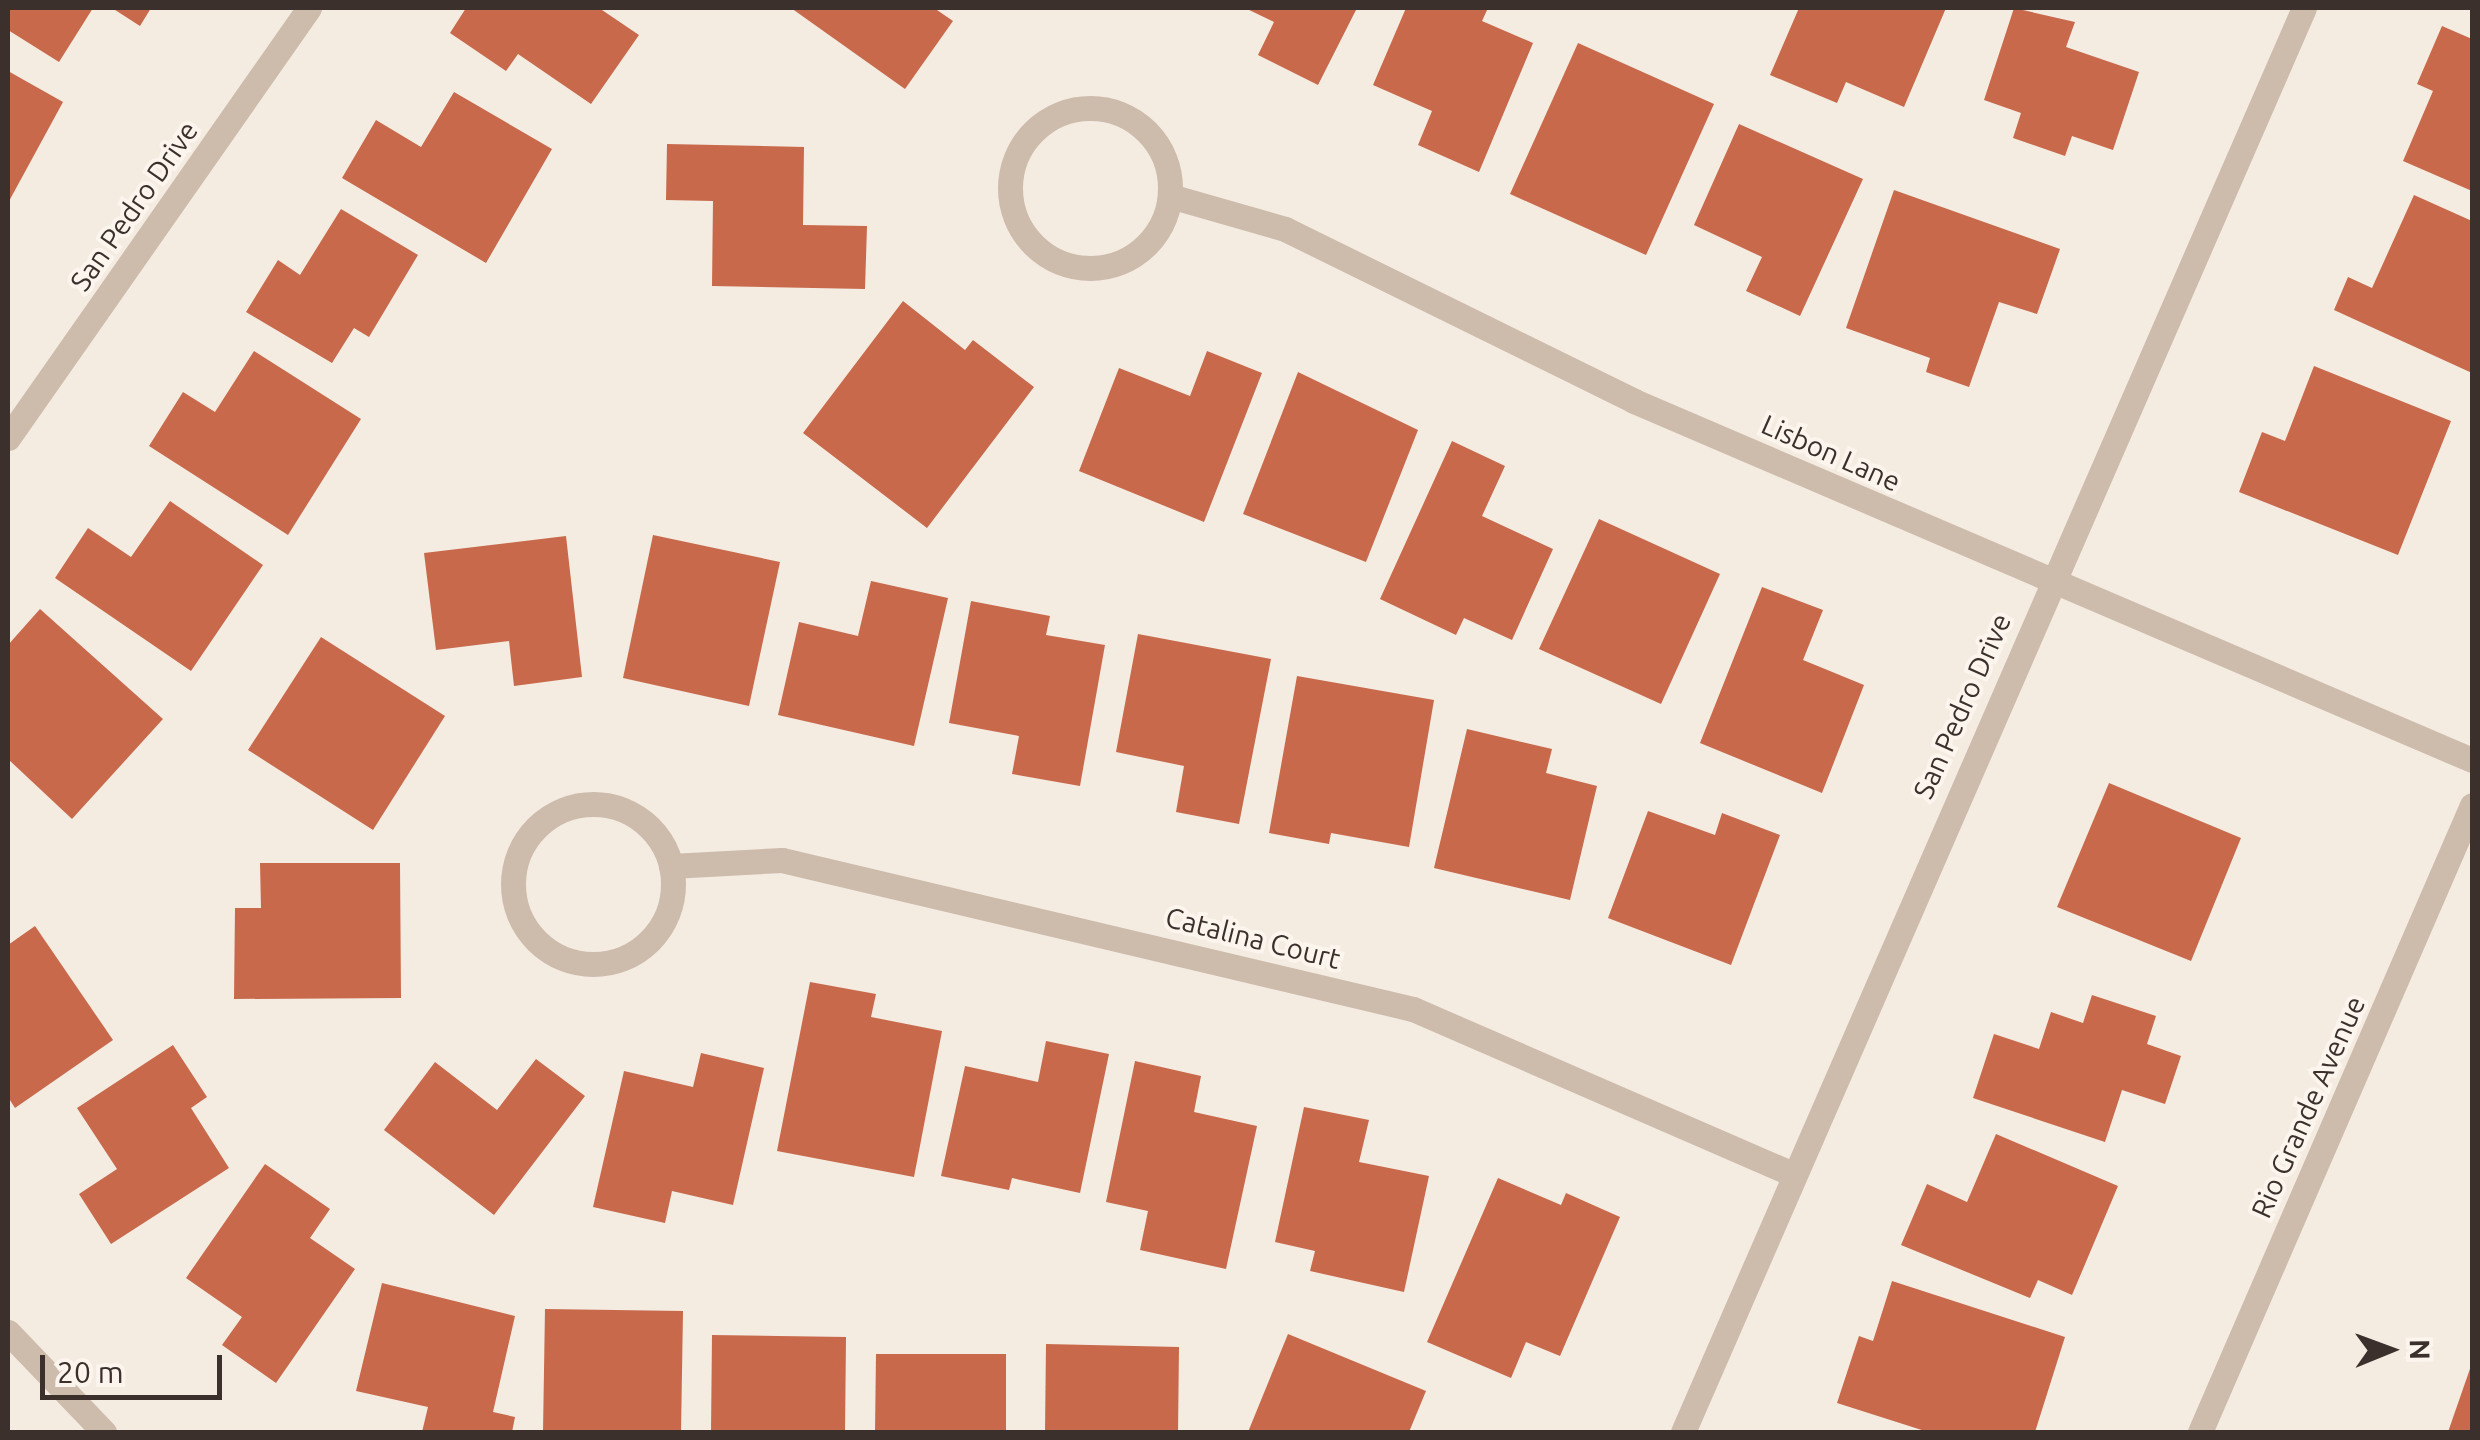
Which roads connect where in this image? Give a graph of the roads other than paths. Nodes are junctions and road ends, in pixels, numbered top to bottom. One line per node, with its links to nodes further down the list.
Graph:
1 (309, 8): 4 (street, San Pedro Drive)
2 (2304, 8): 5 (street, San Pedro Drive)
3 (1170, 196): 3 (street); 5 (street, Lisbon Lane)
4 (8, 438)
5 (2050, 582): 6 (street, Lisbon Lane); 9 (street, San Pedro Drive)
6 (2472, 760)
7 (2472, 805): 13 (street, Rio Grande Avenue)
8 (671, 866): 8 (street); 9 (street, Catalina Court)
9 (1793, 1174): 12 (street, San Pedro Drive)
10 (8, 1332): 11 (street)
11 (104, 1432)
12 (1683, 1432)
13 (2200, 1432)

